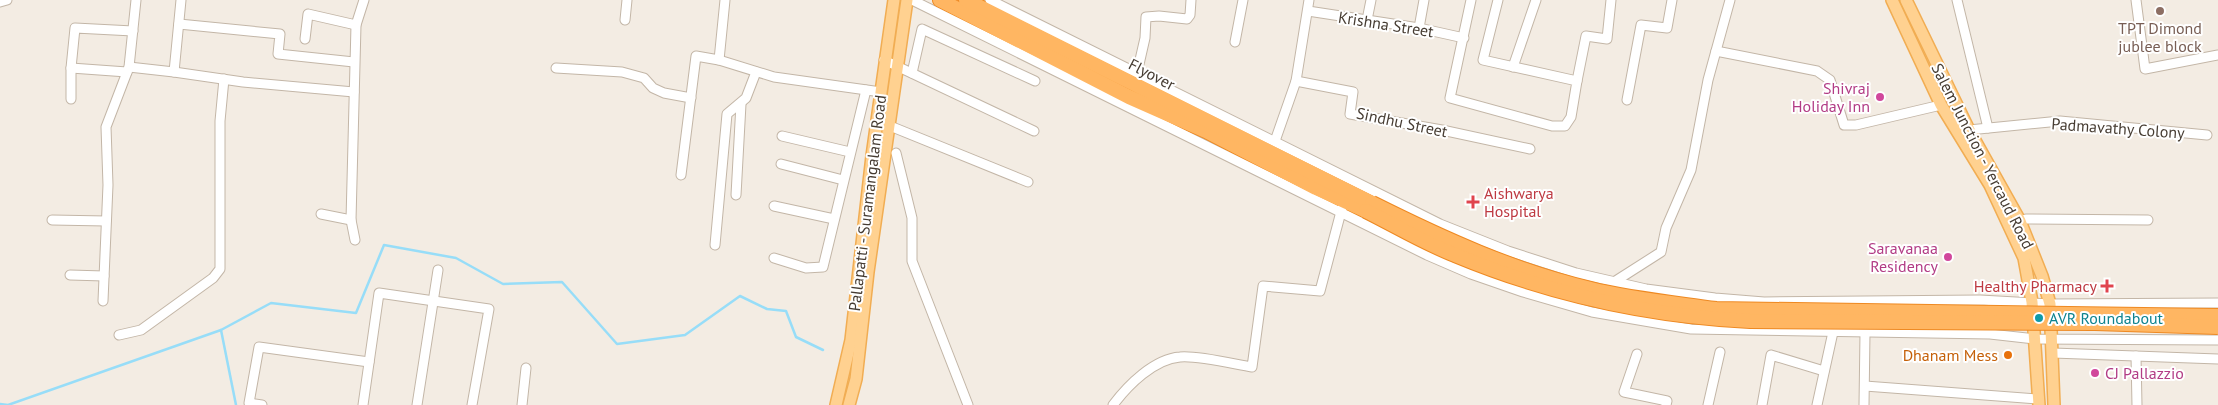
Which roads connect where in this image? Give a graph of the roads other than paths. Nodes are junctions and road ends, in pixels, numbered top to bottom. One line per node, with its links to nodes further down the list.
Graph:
1 (8, 0): 28 (street)
2 (136, 0): 35 (street)
3 (181, 0): 32 (street)
4 (364, 0): 33 (street)
5 (627, 0): 30 (street)
6 (724, 0): 41 (street)
7 (894, 0): 42 (main road, Pallapatti - Suramangalam Road)
8 (907, 0): 44 (main road)
9 (912, 0): 82 (street)
10 (940, 0): 80 (highway)
11 (966, 0): 80 (highway, Flyover)
12 (990, 0): 52 (street)
13 (1191, 0): 52 (street)
14 (1243, 0): 38 (street)
15 (1309, 0): 29 (street)
16 (1371, 0): 31 (street)
17 (1424, 0): 34 (street)
18 (1471, 0): 36 (street)
19 (1498, 0): 47 (street)
20 (1536, 0): 47 (street)
21 (1611, 0): 56 (street)
22 (1672, 0): 62 (street)
23 (1730, 0): 39 (street)
24 (1892, 0): 64 (main road)
25 (1906, 0): 69 (main road, Salem Junction - Yercaud Road)
26 (1957, 0): 67 (street)
27 (2136, 0): 40 (street)
28 (0, 2)
29 (1308, 11): 31 (street, Krishna Street); 55 (street)
30 (625, 20)
31 (1367, 20): 34 (street, Krishna Street)
32 (179, 24): 43 (street); 49 (street)
33 (356, 25): 37 (street); 43 (street)
34 (1419, 28): 36 (street, Krishna Street)
35 (132, 31): 45 (street); 48 (street)
36 (1464, 38): 56 (street)
37 (305, 40)
38 (1235, 42)
39 (1716, 51): 64 (street); 98 (street)
40 (2218, 55)
41 (719, 60): 50 (street); 60 (street)
42 (884, 60): 44 (street); 59 (main road, Pallapatti - Suramangalam Road)
43 (354, 62): 58 (street)
44 (898, 67): 51 (street); 66 (main road)
45 (71, 68): 48 (street); 61 (street)
46 (556, 68): 60 (street)
47 (1513, 68): 56 (street)
48 (128, 70): 49 (street); 90 (street)
49 (174, 72): 53 (street)
50 (756, 72): 57 (street); 63 (street)
51 (912, 73): 54 (street); 68 (street)
52 (1137, 73): 72 (street)
53 (224, 79): 58 (street); 108 (street)
54 (1035, 81)
55 (1296, 81): 72 (street); 73 (street, Sindhu Street)
56 (1577, 81)
57 (866, 90): 59 (street); 74 (street)
58 (354, 92): 88 (street)
59 (881, 92): 65 (main road, Pallapatti - Suramangalam Road)
60 (690, 98): 77 (street)
61 (71, 99)
62 (1628, 100)
63 (741, 104): 81 (street); 93 (street)
64 (1941, 105): 101 (main road)
65 (876, 120): 66 (street); 127 (main road, Pallapatti - Suramangalam Road)
66 (890, 126): 79 (street); 128 (main road)
67 (1988, 128): 69 (street, Padmavathy Colony); 70 (street, Padmavathy Colony)
68 (1034, 130)
69 (1969, 130): 91 (main road, Salem Junction - Yercaud Road)
70 (2207, 135)
71 (782, 136): 74 (street)
72 (1275, 141): 82 (street)
73 (1530, 148)
74 (850, 152): 78 (street)
75 (896, 153): 129 (street)
76 (781, 164): 78 (street)
77 (681, 176)
78 (842, 180): 86 (street)
79 (1028, 182)
80 (1319, 184): 82 (highway)
81 (736, 195)
82 (1346, 196): 84 (highway); 98 (street); 106 (street); 130 (street)
83 (774, 206): 86 (street)
84 (1369, 207): 104 (highway, bridge); 105 (highway, bridge)
85 (320, 214): 88 (street)
86 (834, 219): 94 (street)
87 (52, 220): 90 (street)
88 (351, 220): 92 (street)
89 (2148, 220): 91 (street)
90 (106, 221): 97 (street)
91 (2020, 221): 103 (main road, Salem Junction - Yercaud Road)
92 (355, 240)
93 (714, 246)
94 (774, 258)
95 (438, 270): 100 (street)
96 (70, 275): 97 (street)
97 (104, 276): 99 (street)
98 (1614, 282): 101 (street)
99 (104, 301)
100 (433, 301): 117 (street); 124 (street); 125 (street)
101 (2032, 302): 103 (street); 110 (main road)
102 (2218, 303): 103 (street)
103 (2050, 304): 109 (main road, Salem Junction - Yercaud Road)
104 (2218, 316)
105 (2218, 327)
106 (1833, 332): 107 (street); 119 (street)
107 (1865, 333): 110 (street); 120 (street)
108 (119, 335)
109 (2052, 338): 110 (street); 111 (street); 113 (main road, Salem Junction - Yercaud Road)
110 (2035, 339): 121 (main road)
111 (2218, 340)
112 (1720, 352): 132 (street)
113 (2053, 353): 115 (street); 136 (main road, Salem Junction - Yercaud Road)
114 (1637, 354): 131 (street)
115 (2136, 356): 116 (street); 137 (street)
116 (2218, 359)
117 (369, 362): 122 (street); 123 (street)
118 (526, 368): 126 (street)
119 (1824, 371): 133 (street); 134 (street)
120 (1865, 386): 121 (street); 135 (street)
121 (2038, 402)
122 (262, 405)
123 (363, 405)
124 (417, 405)
125 (472, 405)
126 (522, 405)
127 (836, 405)
128 (849, 405)
129 (968, 405)
130 (1113, 405)
131 (1666, 405)
132 (1708, 405)
133 (1762, 405)
134 (1818, 405)
135 (1864, 405)
136 (2054, 405)
137 (2137, 405)

